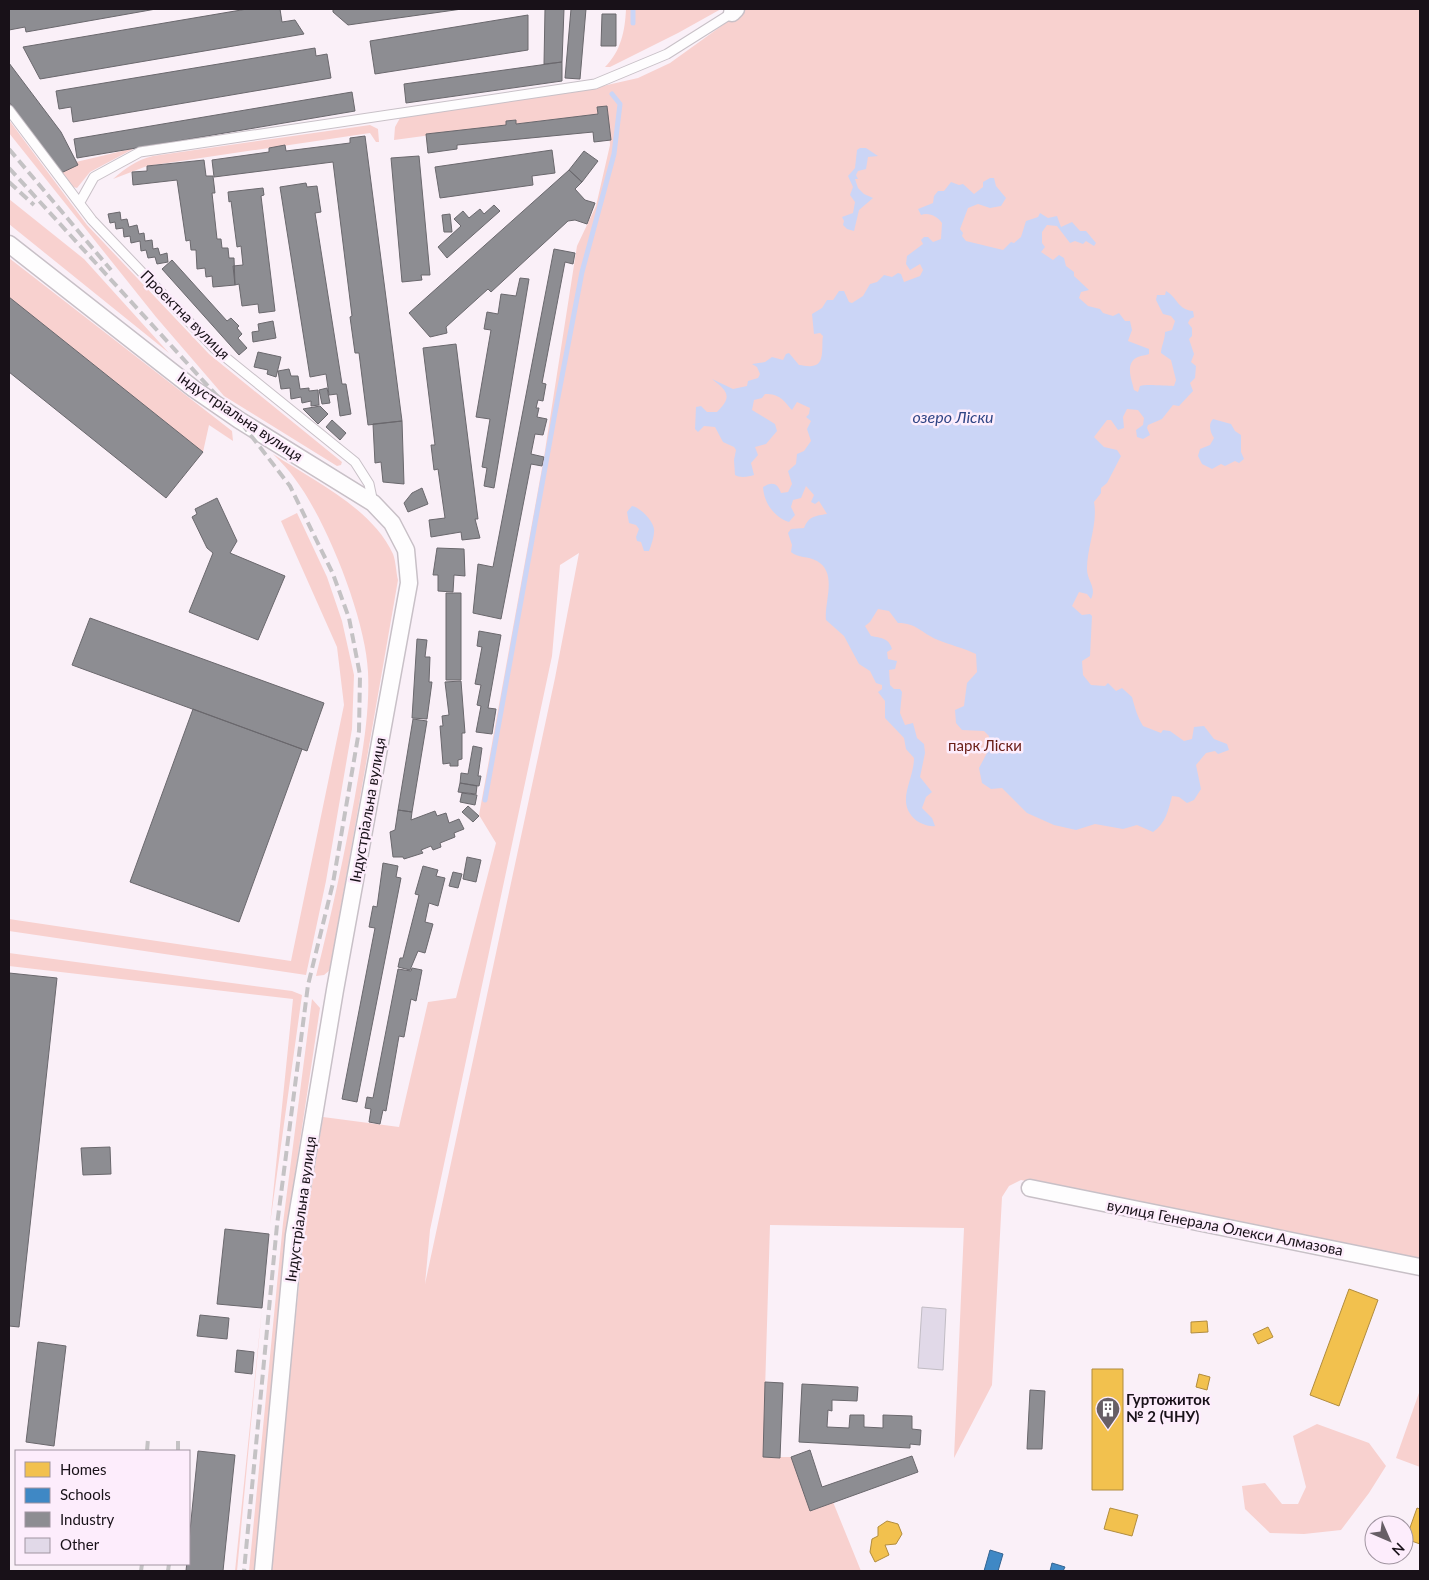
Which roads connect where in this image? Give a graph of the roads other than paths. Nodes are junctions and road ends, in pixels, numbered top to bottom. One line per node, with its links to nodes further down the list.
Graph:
1 (734, 11): 3 (lane)
2 (9, 110): 3 (lane, Проектна вулиця)
3 (80, 202): 5 (lane, Проектна вулиця)
4 (9, 244): 5 (street, Індустріальна вулиця)
5 (373, 503): 8 (street, Індустріальна вулиця)
6 (1030, 1188): 7 (street, вулиця Генерала Олекси Алмазова)
7 (1420, 1267)
8 (264, 1571)

